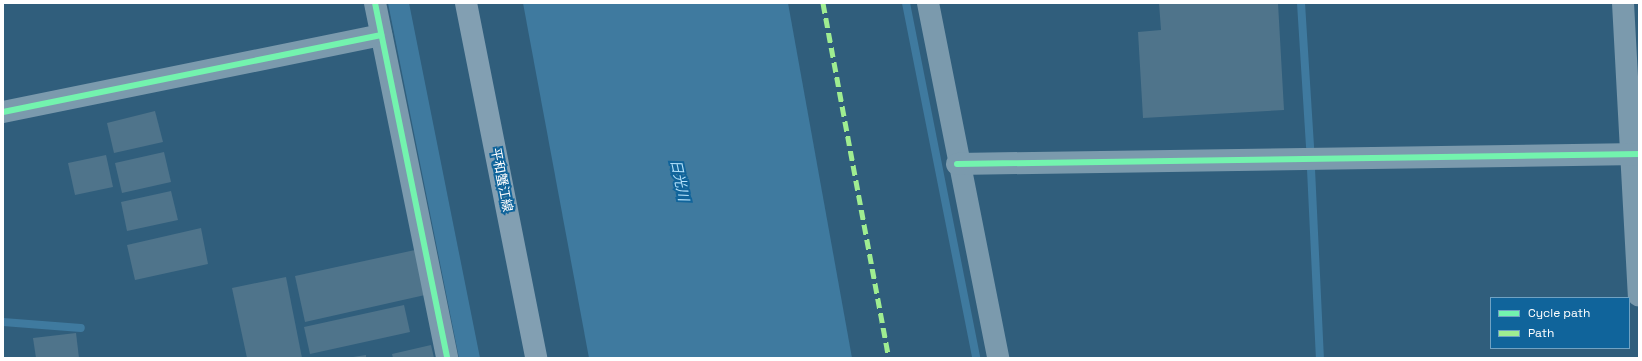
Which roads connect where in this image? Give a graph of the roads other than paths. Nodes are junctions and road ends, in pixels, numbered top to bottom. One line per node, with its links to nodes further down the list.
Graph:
1 (375, 3): 5 (street)
2 (466, 3): 11 (main road, 平和蟹江線)
3 (928, 3): 8 (street)
4 (1623, 3): 7 (street)
5 (382, 35): 6 (street); 10 (street)
6 (3, 112)
7 (1635, 154): 8 (street); 9 (street)
8 (957, 164): 12 (street)
9 (1639, 296)
10 (448, 358)
11 (536, 358)
12 (998, 358)

